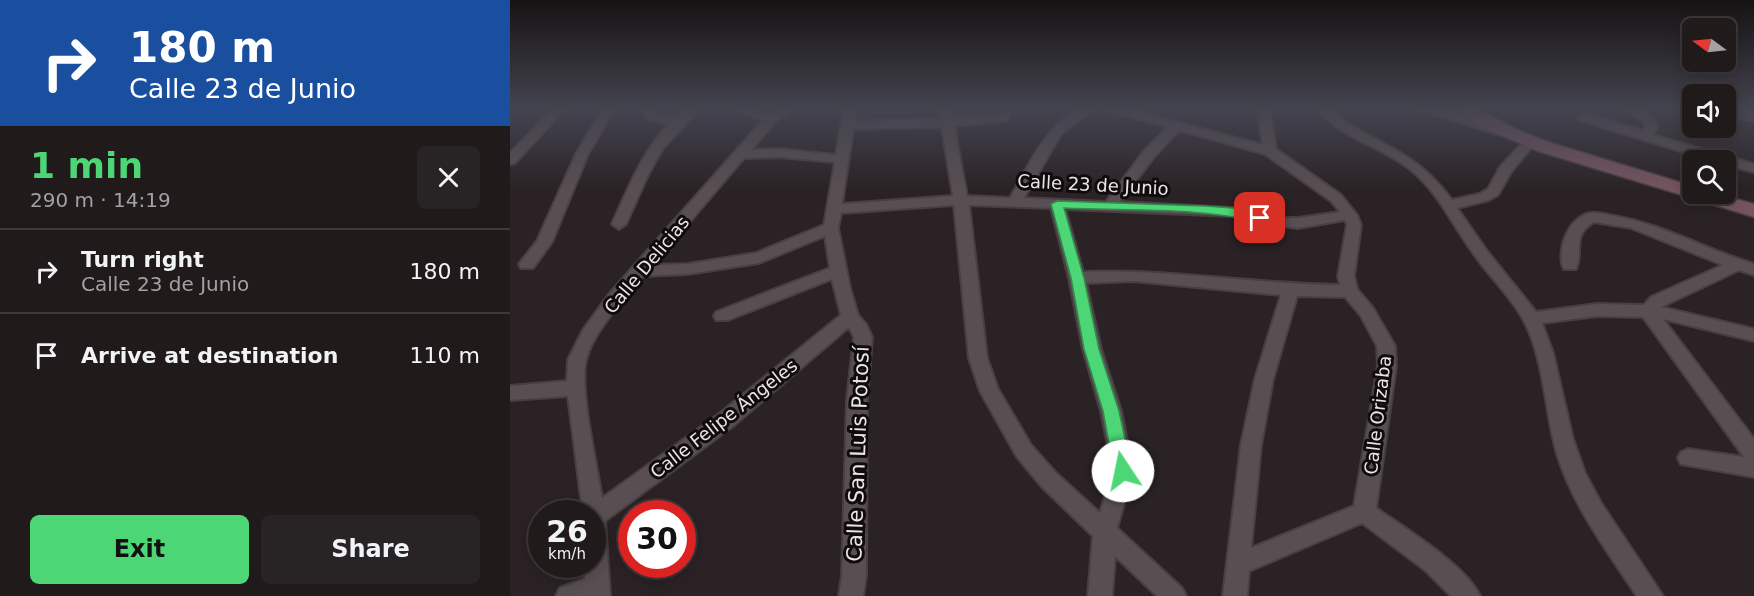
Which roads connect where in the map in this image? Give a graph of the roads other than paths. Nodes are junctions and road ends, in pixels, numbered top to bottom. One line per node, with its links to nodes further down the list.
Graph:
1 (533, 136): 19 (street)
2 (593, 136): 34 (street)
3 (664, 136): 32 (street)
4 (757, 136): 17 (street, Calle Delicias)
5 (845, 136): 18 (street, Calle San Luis Potosí)
6 (950, 136): 23 (street)
7 (1054, 136): 24 (street)
8 (1167, 136): 28 (street)
9 (1210, 136): 16 (street)
10 (1268, 136): 16 (street)
11 (1357, 136): 27 (street)
12 (1515, 136): 14 (street)
13 (1646, 136): 15 (street)
14 (1530, 142): 22 (street); 27 (street)
15 (1690, 150)
16 (1270, 151): 31 (street)
17 (741, 154): 18 (street); 38 (street, Calle Delicias)
18 (840, 159): 29 (street, Calle San Luis Potosí)
19 (510, 160)
20 (1736, 164): 21 (street)
21 (1754, 168)
22 (1682, 189)
23 (961, 200): 24 (street, Calle 23 de Junio); 29 (street, Calle 23 de Junio); 56 (street)
24 (1015, 201): 25 (street, Calle 23 de Junio)
25 (1057, 204): 28 (street, Calle 23 de Junio); 40 (street)
26 (1731, 204): 30 (street)
27 (1451, 205): 46 (street)
28 (1109, 207): 31 (street, Calle 23 de Junio)
29 (834, 209): 33 (street, Calle San Luis Potosí)
30 (1754, 211)
31 (1350, 215): 42 (street)
32 (619, 224)
33 (831, 228): 38 (street); 39 (street, Calle San Luis Potosí)
34 (527, 264)
35 (1570, 265): 36 (street)
36 (1737, 265): 37 (street); 43 (street)
37 (1754, 270)
38 (637, 271): 48 (street, Calle Delicias)
39 (837, 271): 44 (street); 45 (street, Calle San Luis Potosí)
40 (1077, 278): 41 (street); 56 (street)
41 (1291, 290): 42 (street); 57 (street)
42 (1349, 291): 55 (street, Calle Orizaba)
43 (1648, 311): 46 (street); 47 (street); 50 (street)
44 (722, 316)
45 (850, 317): 54 (street, Calle Felipe Ángeles); 60 (street, Calle San Luis Potosí)
46 (1532, 319): 65 (street)
47 (1754, 335)
48 (576, 388): 49 (street); 53 (street, Calle Delicias)
49 (510, 393)
50 (1754, 455)
51 (1688, 458): 52 (street)
52 (1754, 468)
53 (592, 500)
54 (606, 507)
55 (1364, 512): 57 (street); 64 (street)
56 (1105, 531): 61 (street); 62 (street)
57 (1239, 564): 63 (street)
58 (598, 592): 59 (street)
59 (568, 596)
60 (851, 596)
61 (1100, 596)
62 (1174, 596)
63 (1235, 596)
64 (1468, 596)
65 (1651, 596)

